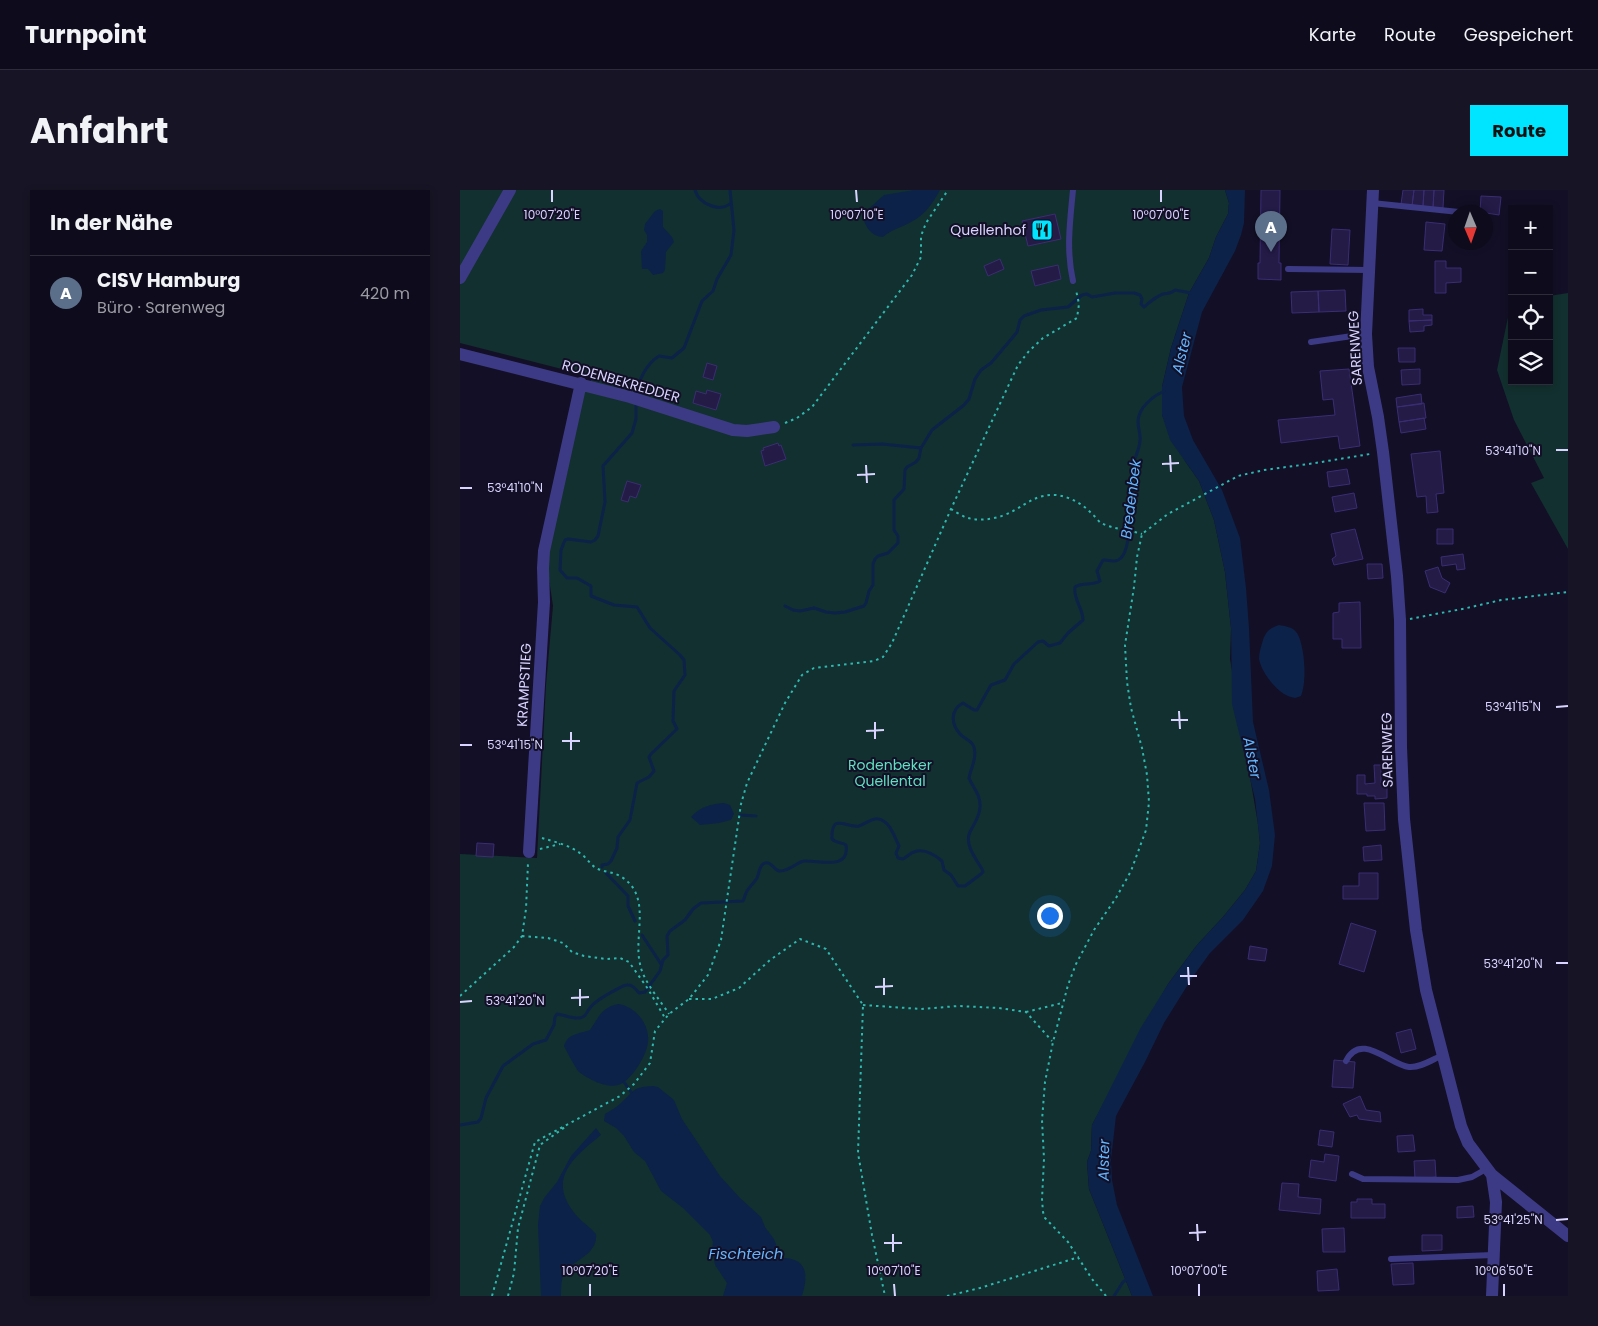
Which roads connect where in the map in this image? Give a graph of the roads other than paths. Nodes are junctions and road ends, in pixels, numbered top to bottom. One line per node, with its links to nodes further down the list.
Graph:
1 (510, 190): 8 (street)
2 (1073, 190): 9 (lane)
3 (1373, 190): 4 (street, SARENWEG)
4 (1372, 203): 5 (lane); 7 (street, SARENWEG)
5 (1448, 211)
6 (1288, 269): 7 (lane)
7 (1369, 270): 10 (street, SARENWEG)
8 (460, 278)
9 (1073, 281)
10 (1366, 334): 11 (lane); 16 (street, SARENWEG)
11 (1311, 342)
12 (460, 354): 13 (street, RODENBEKREDDER)
13 (581, 383): 14 (street, RODENBEKREDDER); 15 (street, KRAMPSTIEG)
14 (774, 427)
15 (529, 852)
16 (1443, 1055): 17 (lane); 18 (street, SARENWEG)
17 (1346, 1061)
18 (1490, 1171): 19 (lane); 20 (street, SARENWEG); 21 (street)
19 (1352, 1174)
20 (1568, 1236)
21 (1493, 1255): 22 (lane); 23 (street)
22 (1391, 1259)
23 (1492, 1296)

